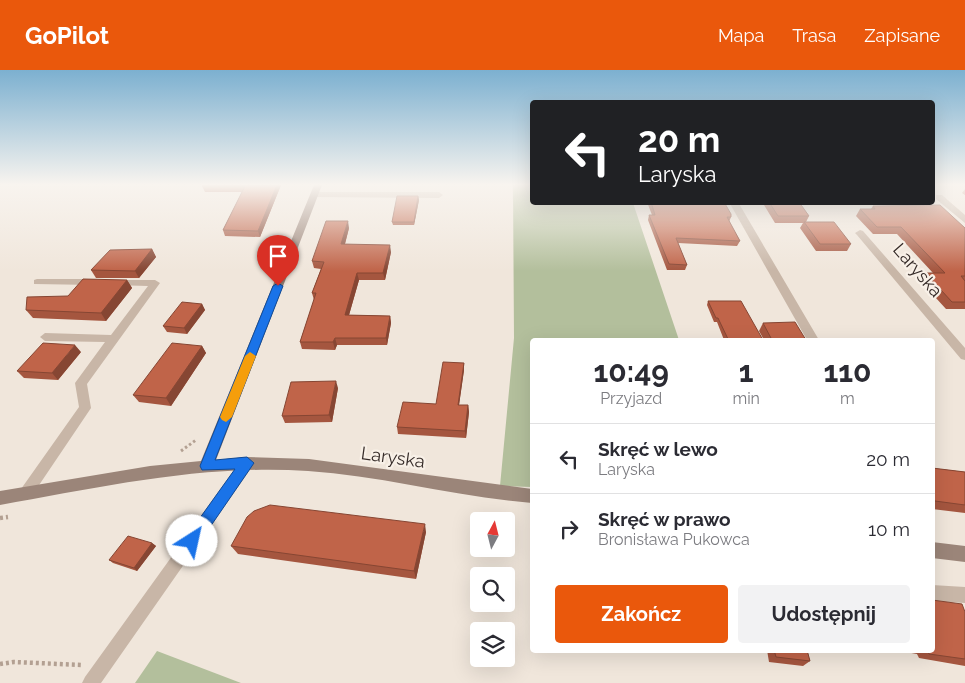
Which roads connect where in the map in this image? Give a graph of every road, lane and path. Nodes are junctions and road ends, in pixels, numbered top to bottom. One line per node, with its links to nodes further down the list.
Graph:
1 (307, 214): 10 (street)
2 (740, 214): 6 (street)
3 (860, 233): 8 (street, Laryska)
4 (37, 282): 7 (lane)
5 (45, 337): 7 (lane)
6 (812, 338)
7 (115, 339): 11 (lane)
8 (965, 356)
9 (247, 463): 10 (street, Laryska); 12 (street, Laryska); 19 (lane)
10 (206, 466): 11 (street, Laryska)
11 (26, 493): 13 (street, Laryska)
12 (530, 496)
13 (0, 498)
14 (935, 550): 15 (street)
15 (965, 554)
16 (935, 592): 17 (lane)
17 (965, 595)
18 (0, 664): 19 (path)
19 (104, 666): 20 (lane)
20 (91, 683)

